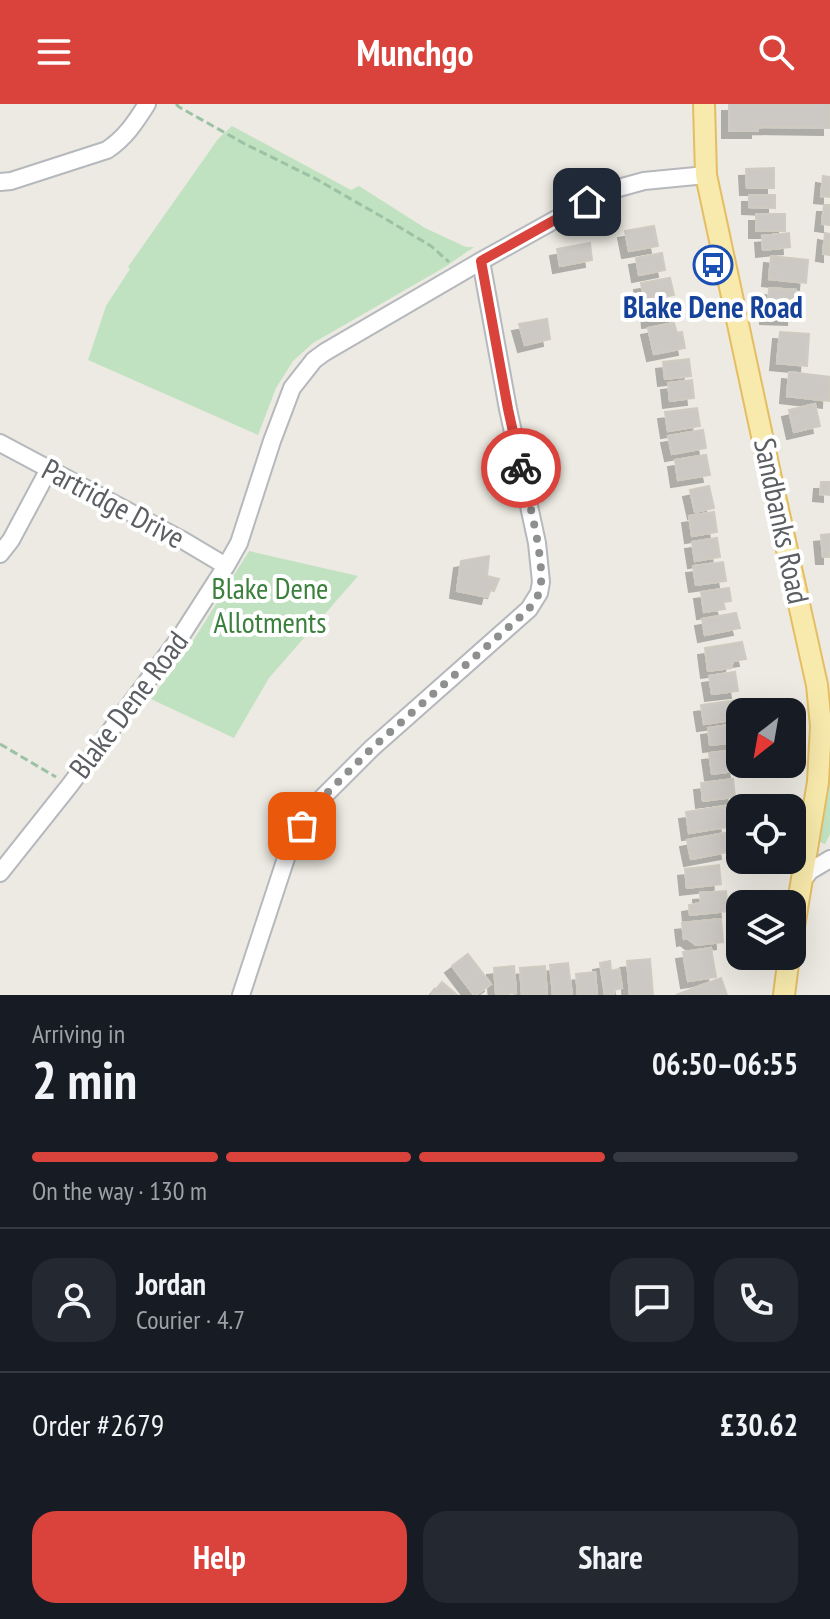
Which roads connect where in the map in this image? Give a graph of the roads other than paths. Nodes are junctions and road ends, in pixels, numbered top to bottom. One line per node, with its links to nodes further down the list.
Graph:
1 (147, 104): 4 (street)
2 (704, 104): 3 (main road, Sandbanks Road)
3 (706, 175): 5 (street, Blake Dene Road); 10 (main road, Sandbanks Road)
4 (0, 182)
5 (481, 261): 9 (street, Blake Dene Road); 16 (street)
6 (0, 443): 7 (street, Partridge Drive)
7 (49, 469): 8 (street); 9 (street, Partridge Drive)
8 (0, 554)
9 (226, 566): 12 (street, Blake Dene Road)
10 (824, 687): 13 (main road, Sandbanks Road)
11 (830, 859): 13 (street)
12 (0, 873)
13 (802, 881): 14 (main road, Sandbanks Road)
14 (800, 890)
15 (787, 970): 17 (main road)
16 (241, 995)
17 (784, 995)

